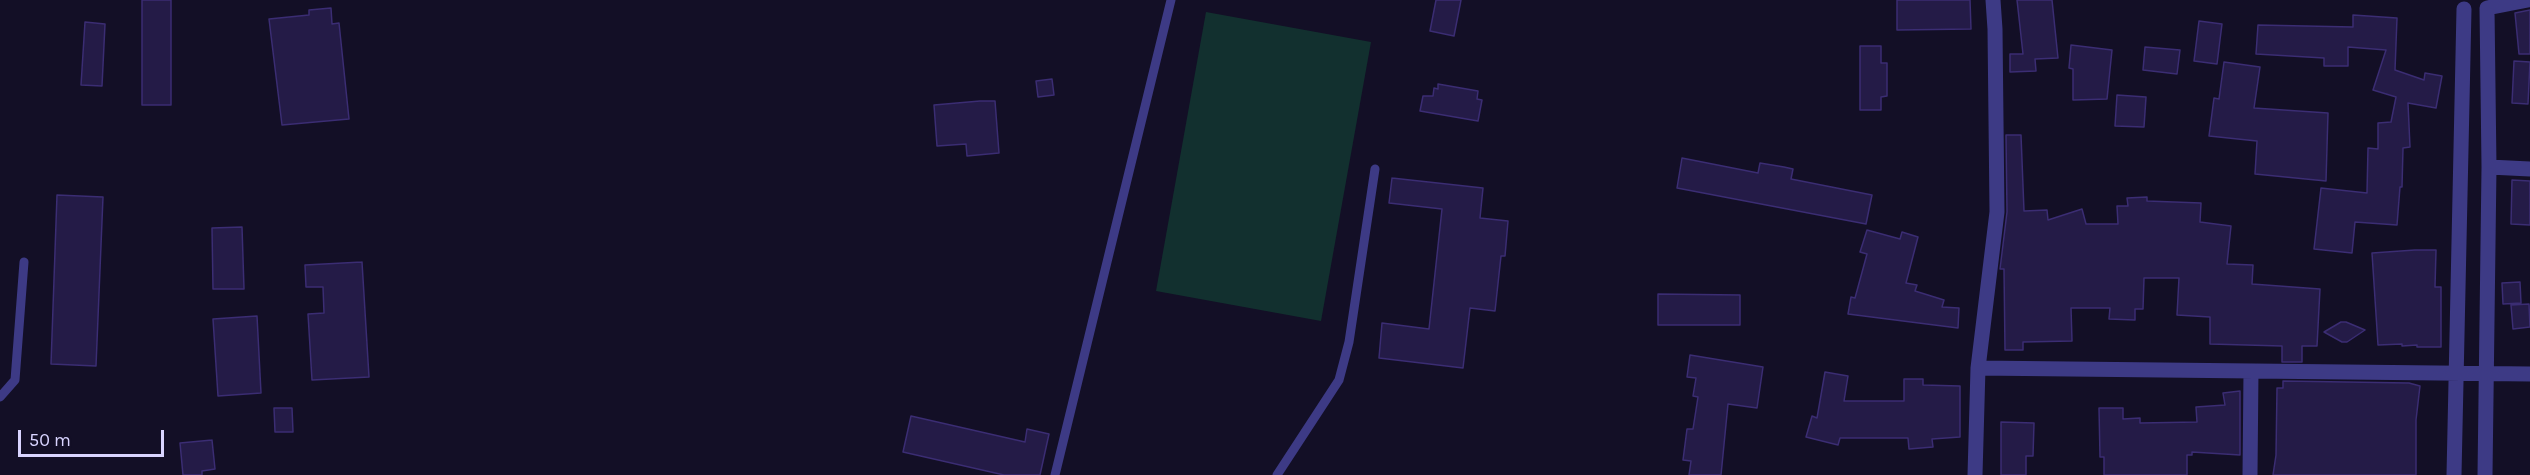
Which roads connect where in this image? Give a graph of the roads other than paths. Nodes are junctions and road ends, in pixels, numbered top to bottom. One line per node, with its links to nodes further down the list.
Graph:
1 (1172, 0): 16 (lane)
2 (1993, 0): 10 (street)
3 (2528, 0): 5 (street)
4 (2468, 4): 12 (street)
5 (2484, 4): 6 (street)
6 (2489, 167): 8 (street); 13 (street)
7 (1375, 169): 17 (lane)
8 (2530, 169)
9 (24, 262): 15 (lane)
10 (1978, 368): 11 (street); 18 (street)
11 (2251, 371): 12 (street); 19 (street)
12 (2455, 373): 13 (street); 20 (street)
13 (2486, 374): 14 (street); 21 (street)
14 (2530, 374)
15 (0, 397)
16 (1055, 475)
17 (1277, 475)
18 (1975, 475)
19 (2250, 475)
20 (2454, 475)
21 (2485, 475)

